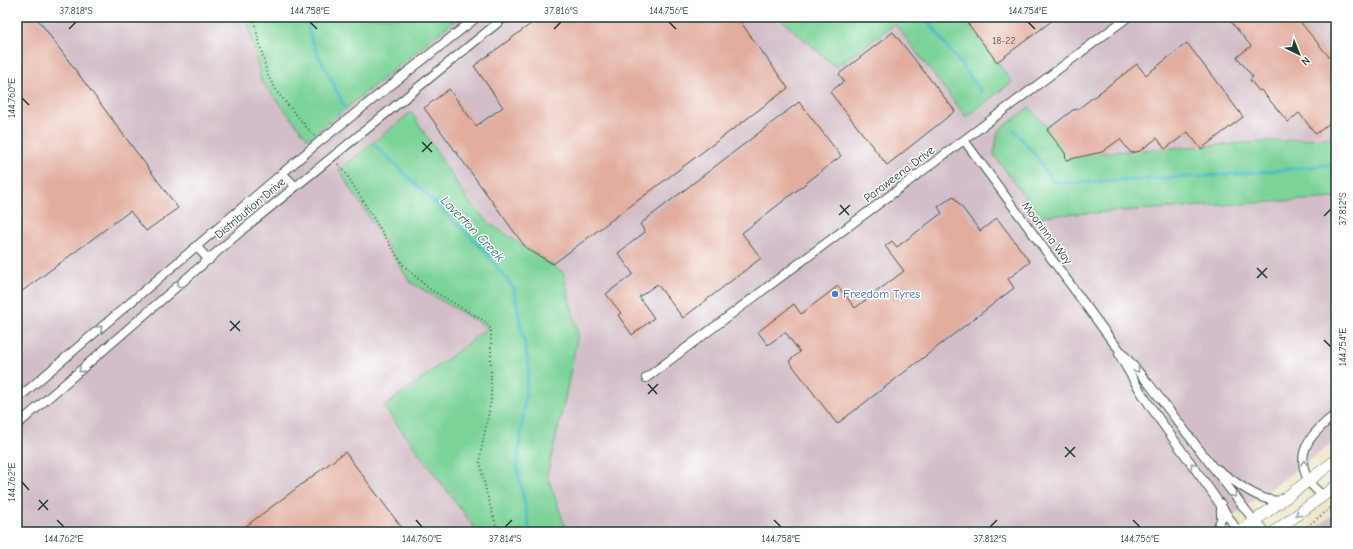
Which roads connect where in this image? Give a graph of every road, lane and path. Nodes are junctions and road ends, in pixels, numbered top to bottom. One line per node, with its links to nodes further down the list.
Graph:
1 (252, 17): 6 (path)
2 (477, 17): 6 (street, Distribution Drive)
3 (505, 17): 7 (street, Distribution Drive)
4 (1128, 17): 5 (street, Paraweena Drive)
5 (964, 140): 12 (street, Moorinna Way); 13 (street, Paraweena Drive)
6 (319, 142): 8 (street, Distribution Drive)
7 (331, 156): 9 (street, Distribution Drive); 26 (path)
8 (282, 173): 9 (street); 10 (street, Distribution Drive)
9 (295, 186): 11 (street, Distribution Drive)
10 (196, 246): 11 (street); 14 (street, Distribution Drive, one-way to 10)
11 (209, 260): 16 (street, Distribution Drive, one-way to 16)
12 (1112, 341): 18 (street, Moorinna Way, one-way to 18); 23 (street, Moorinna Way, one-way to 12)
13 (646, 378)
14 (17, 399)
15 (1336, 414): 19 (street, one-way to 15)
16 (17, 425)
17 (1336, 460): 19 (main road)
18 (1210, 464): 22 (street, Moorinna Way); 25 (street, Moorinna Way, one-way to 25)
19 (1308, 481): 21 (street); 22 (main road)
20 (1336, 486): 21 (main road)
21 (1323, 496): 30 (main road, one-way to 30)
22 (1282, 501): 25 (main road)
23 (1221, 504): 27 (street); 28 (street, Moorinna Way)
24 (1336, 504): 31 (path)
25 (1255, 522): 28 (main road); 29 (main road)
26 (498, 532)
27 (1216, 532)
28 (1239, 532)
29 (1264, 532)
30 (1274, 532)
31 (1302, 532)

